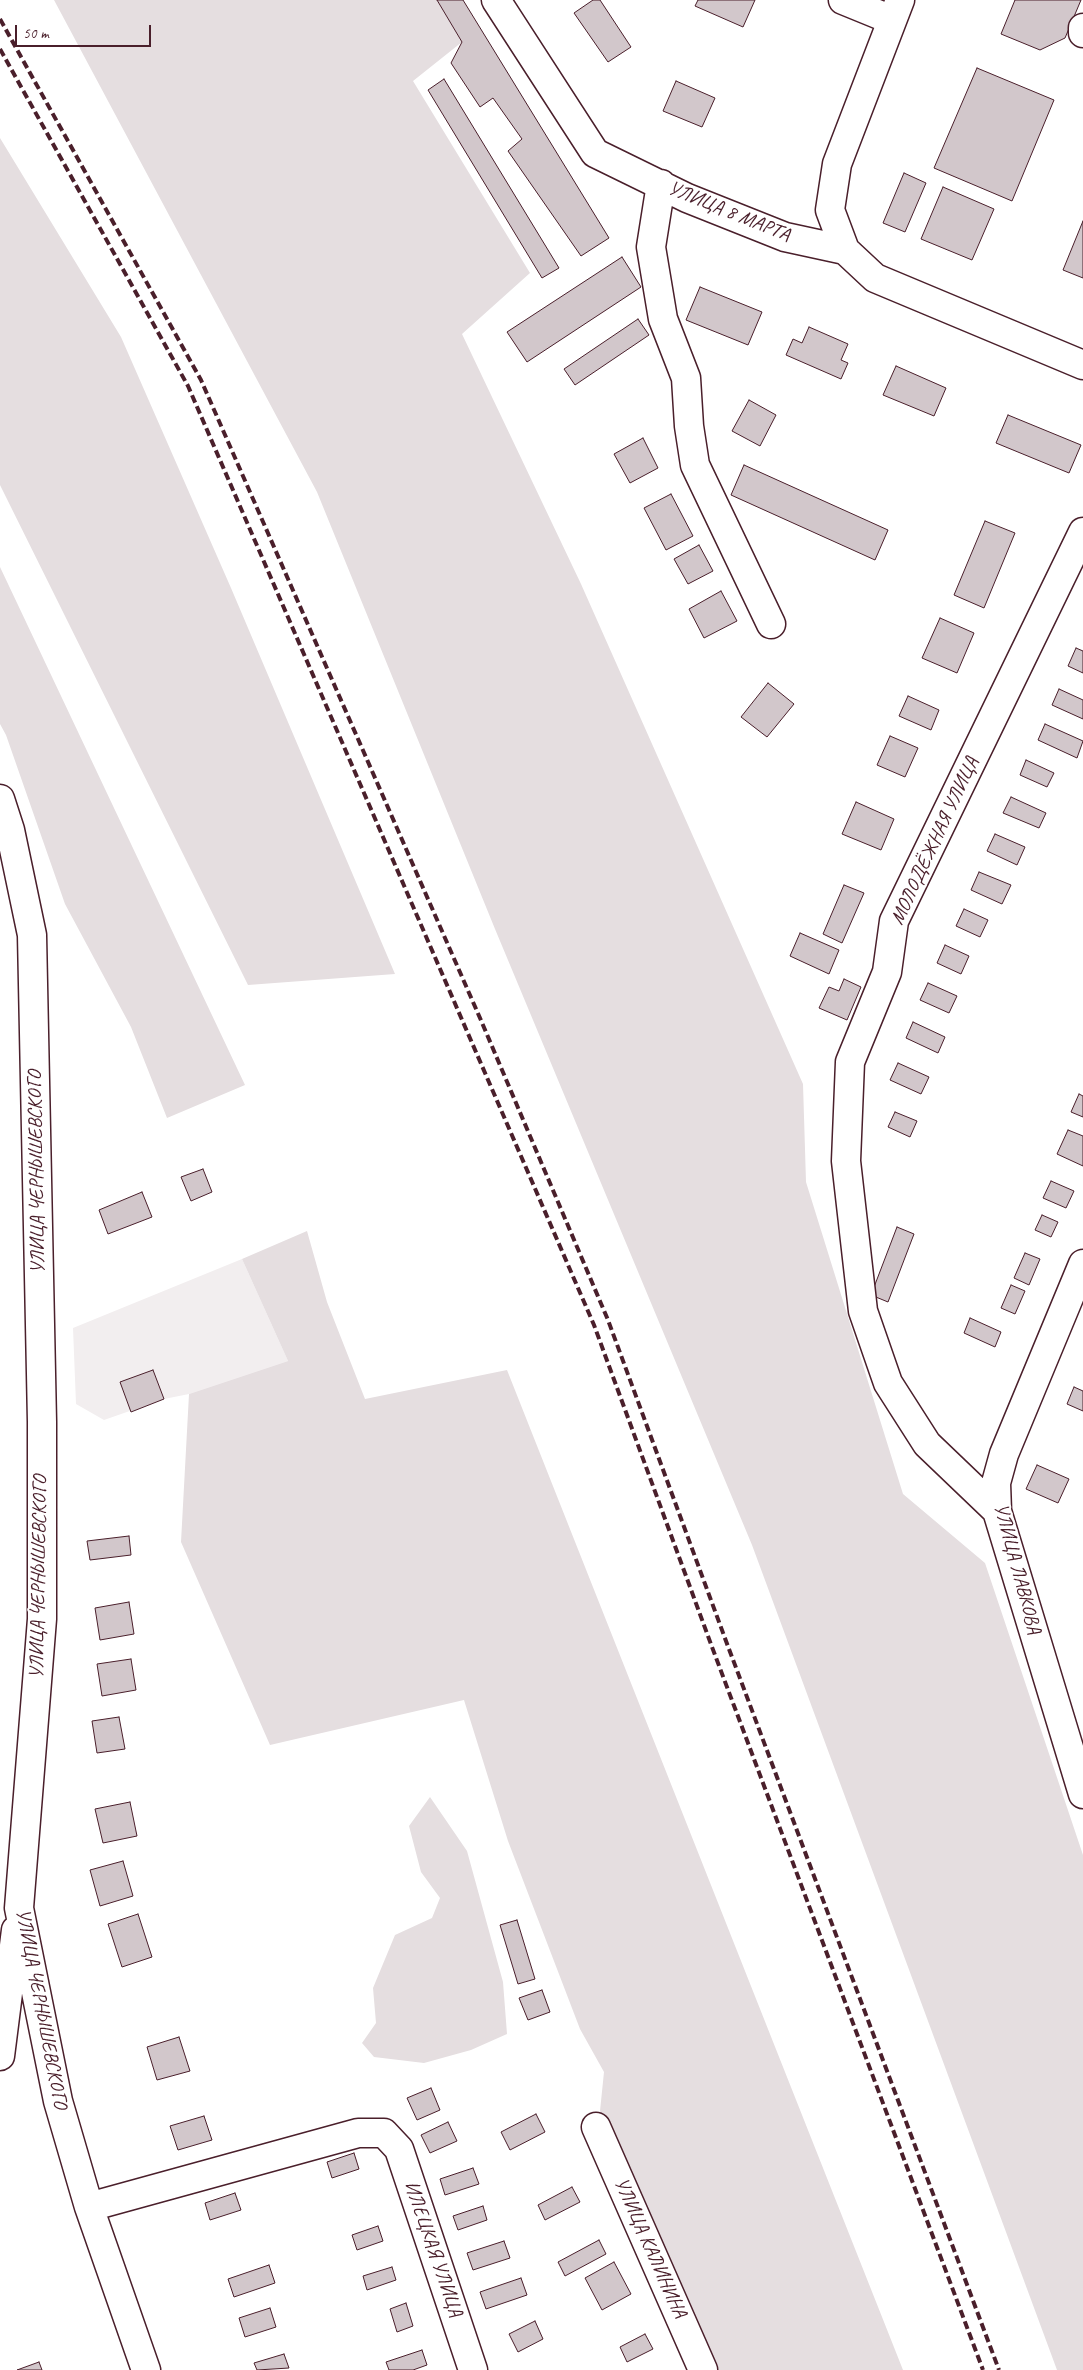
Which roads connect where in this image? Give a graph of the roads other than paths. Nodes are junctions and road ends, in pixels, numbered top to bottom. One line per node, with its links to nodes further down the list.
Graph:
1 (496, 0): 6 (street, УЛИЦА 8 МАРТА)
2 (843, 0): 3 (street)
3 (896, 10): 7 (street)
4 (1083, 28): 5 (street)
5 (1083, 33)
6 (661, 184): 7 (street, УЛИЦА 8 МАРТА); 10 (street)
7 (845, 250): 8 (street)
8 (1083, 365)
9 (1083, 532): 13 (street, МОЛОДЁЖНАЯ УЛИЦА)
10 (771, 624)
11 (0, 799): 15 (street, УЛИЦА ЧЕРНЫШЕВСКОГО)
12 (1083, 1264): 13 (street, УЛИЦА ЛАВКОВА)
13 (996, 1511): 14 (street, УЛИЦА ЛАВКОВА)
14 (1083, 1794)
15 (19, 1908): 16 (street); 18 (street, УЛИЦА ЧЕРНЫШЕВСКОГО)
16 (0, 2056)
17 (596, 2127): 21 (street, УЛИЦА КАЛИНИНА)
18 (89, 2207): 19 (street, УЛИЦА ЧЕРНЫШЕВСКОГО); 20 (street, ИЛЕЦКАЯ УЛИЦА)
19 (146, 2370)
20 (474, 2370)
21 (704, 2370)

